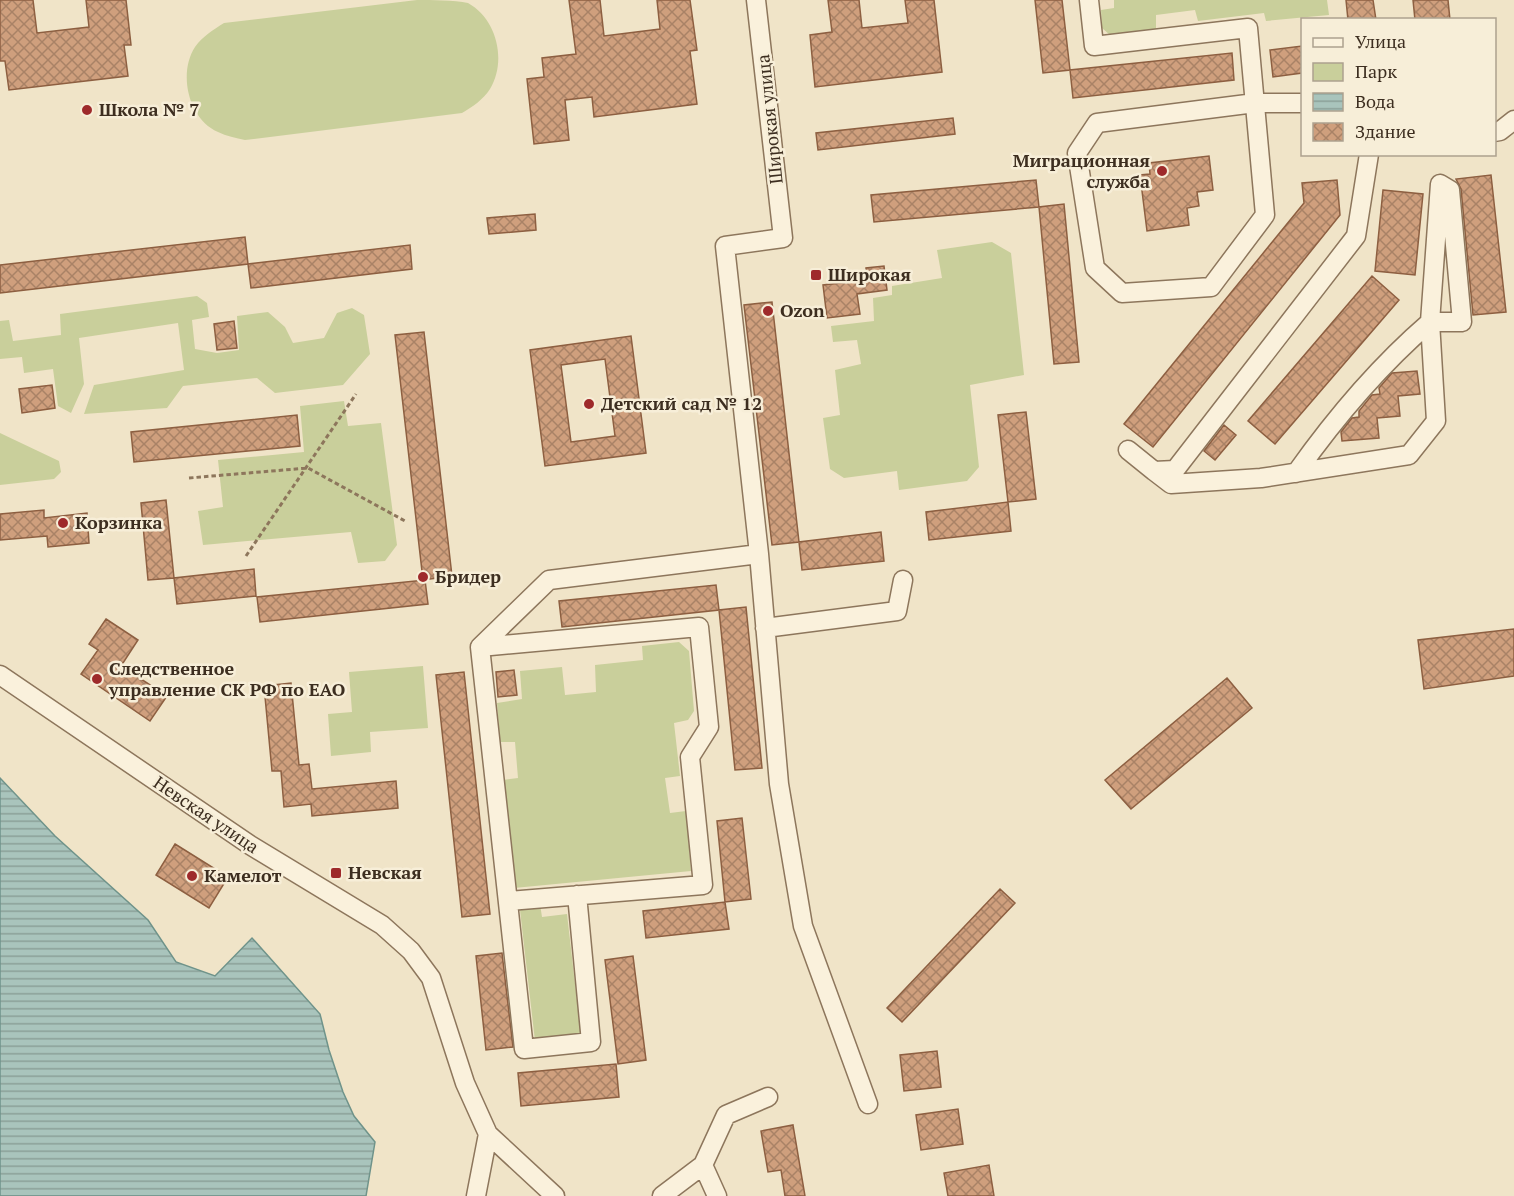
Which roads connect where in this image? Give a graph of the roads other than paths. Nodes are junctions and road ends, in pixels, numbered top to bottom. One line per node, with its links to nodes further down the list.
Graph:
1 (756, 0): 12 (street, Широкая улица)
2 (1089, 0): 3 (street)
3 (1255, 103): 3 (street); 4 (street)
4 (1301, 104)
5 (1514, 120): 6 (street)
6 (1496, 132)
7 (1370, 156): 10 (street)
8 (1430, 322): 8 (street); 11 (street); 11 (street)
9 (1128, 450): 10 (street)
10 (1154, 471): 11 (street)
11 (1296, 473)
12 (759, 554): 14 (street); 15 (street)
13 (903, 580): 14 (street)
14 (765, 628): 20 (street)
15 (480, 647): 17 (street); 18 (street)
16 (0, 675): 21 (street, Невская улица)
17 (577, 895): 18 (street); 18 (street)
18 (509, 901)
19 (768, 1097): 22 (street)
20 (868, 1104)
21 (488, 1134): 23 (street); 24 (street, Невская улица)
22 (703, 1164): 25 (street); 26 (street)
23 (476, 1196)
24 (555, 1196)
25 (662, 1196)
26 (717, 1196)

